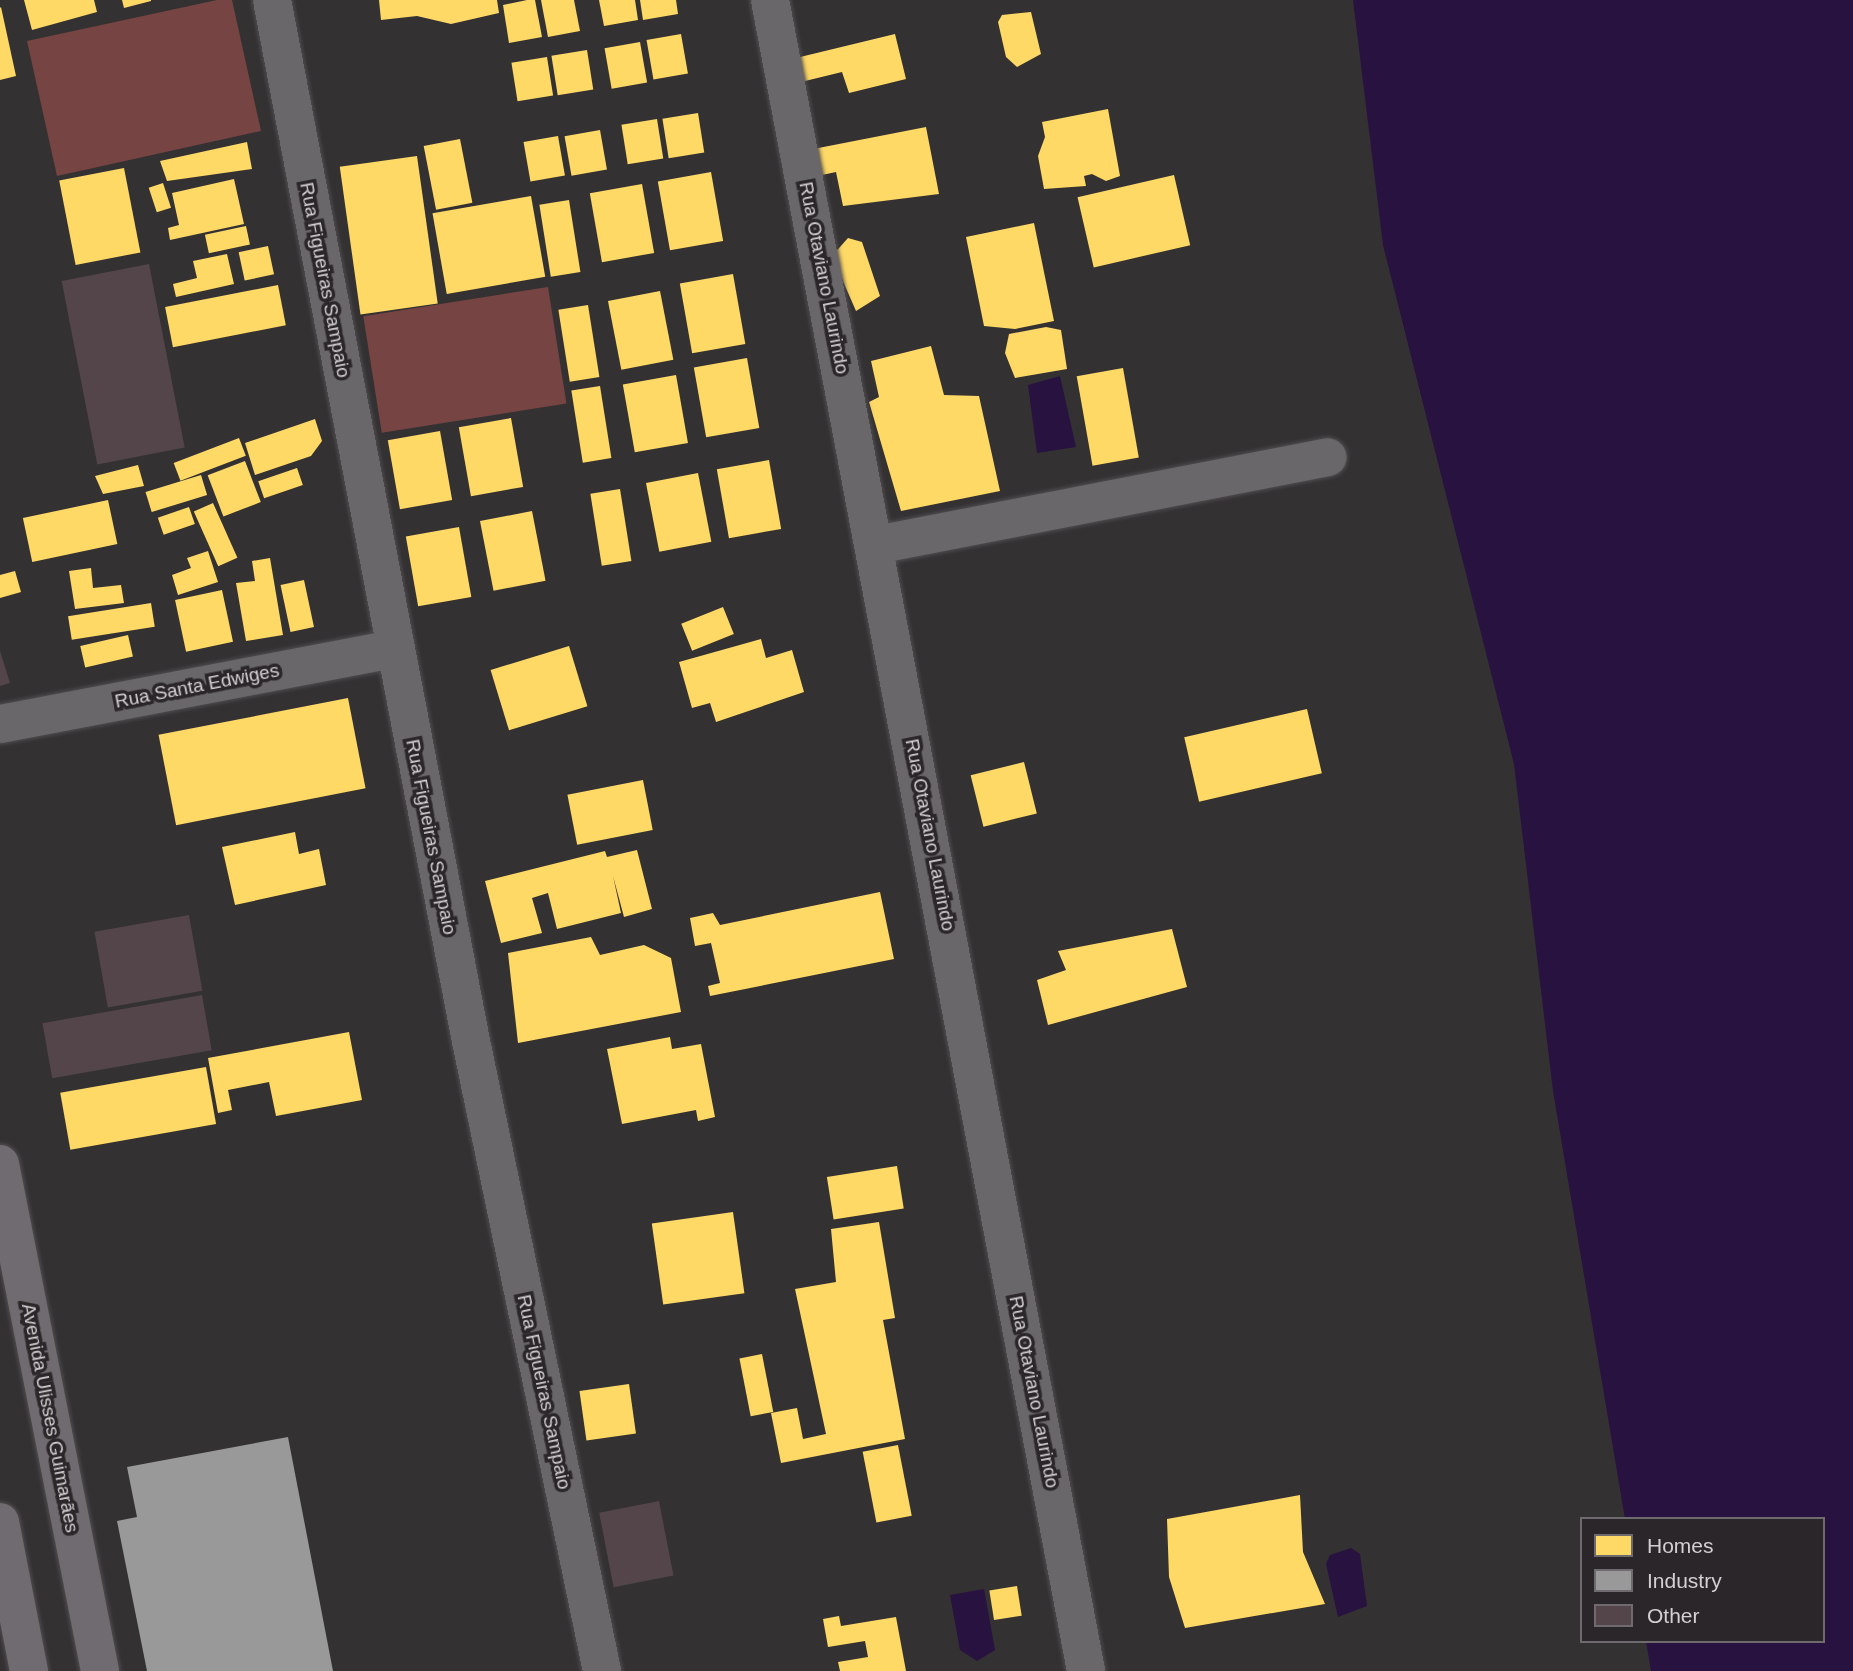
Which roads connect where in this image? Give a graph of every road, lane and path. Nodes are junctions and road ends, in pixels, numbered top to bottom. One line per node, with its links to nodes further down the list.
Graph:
1 (272, 0): 5 (street, Rua Figueiras Sampaio)
2 (769, 0): 4 (street, Rua Otaviano Laurindo)
3 (1328, 457): 4 (street)
4 (876, 545): 12 (street, Rua Otaviano Laurindo)
5 (394, 649): 6 (street, Rua Santa Edwiges); 11 (street, Rua Figueiras Sampaio)
6 (0, 724)
7 (0, 1164): 10 (main road, Avenida Ulisses Guimarães)
8 (0, 1522): 9 (main road)
9 (29, 1671)
10 (100, 1671)
11 (602, 1671)
12 (1086, 1671)

